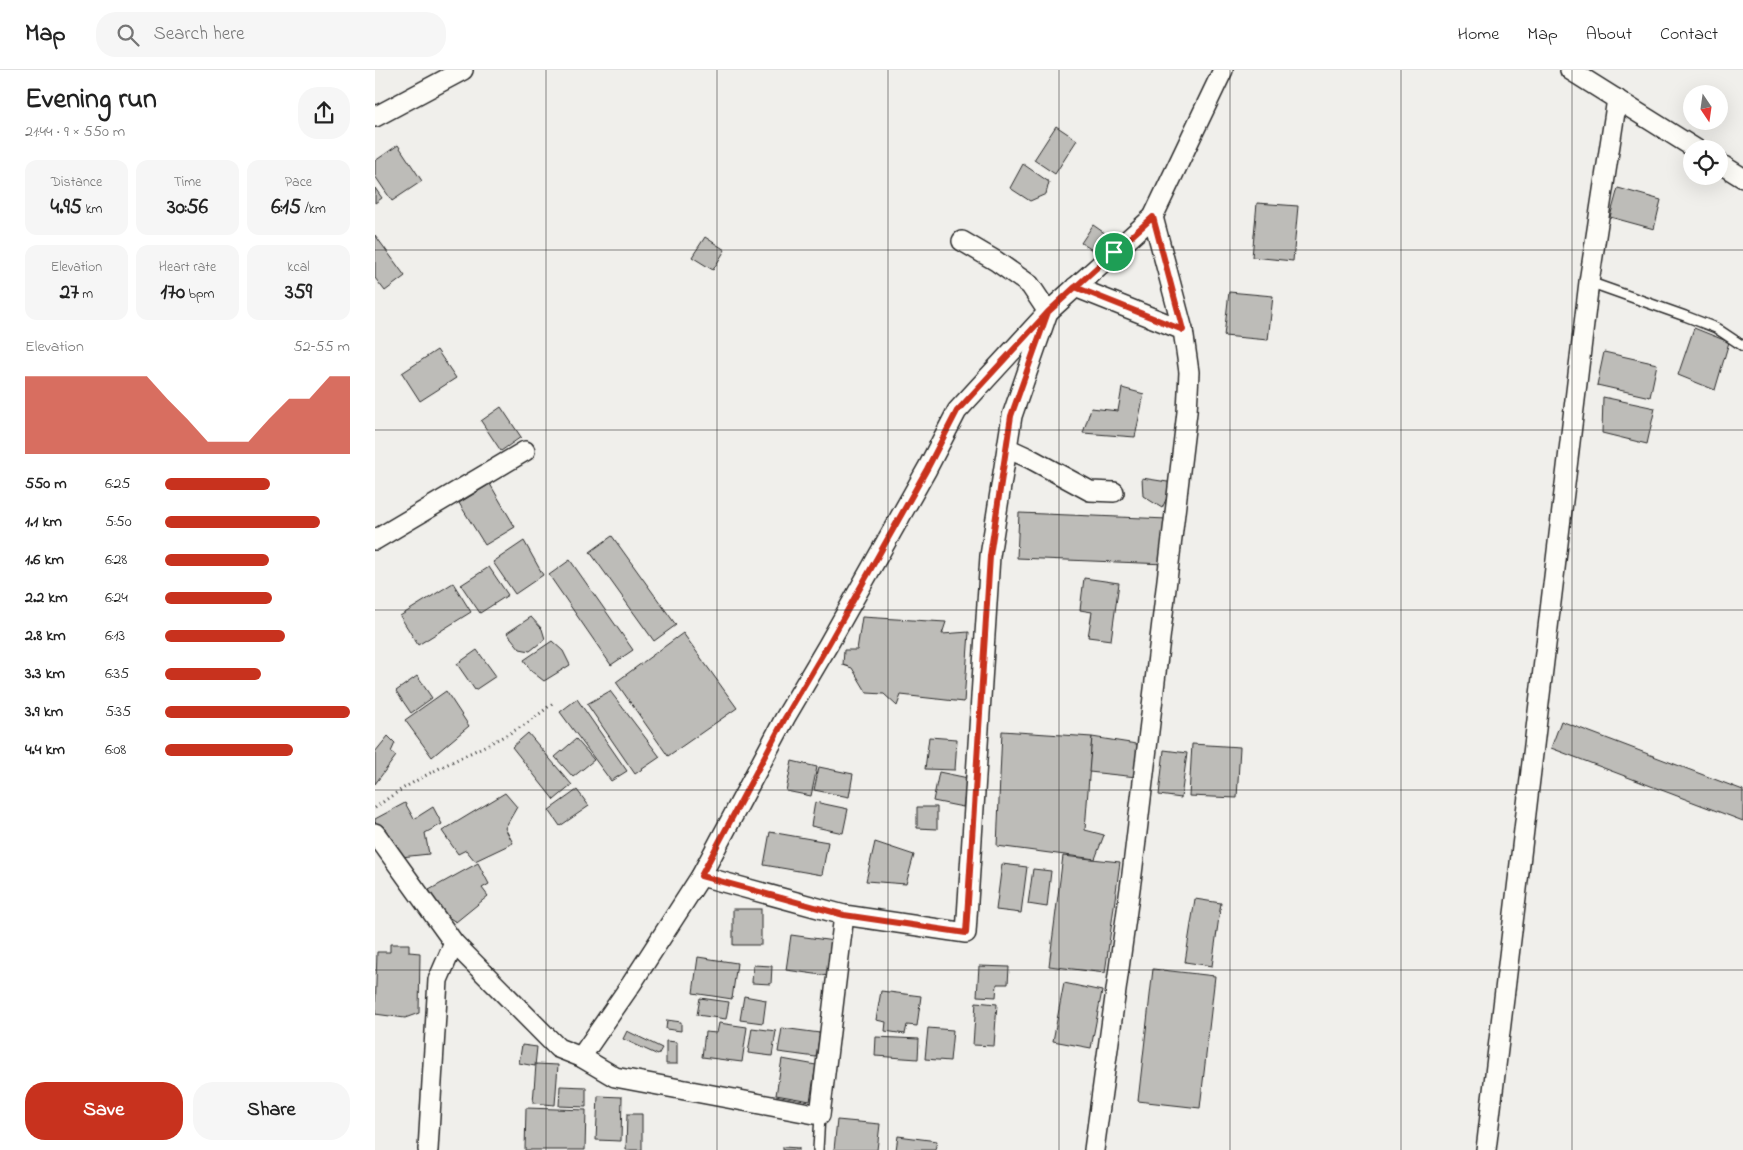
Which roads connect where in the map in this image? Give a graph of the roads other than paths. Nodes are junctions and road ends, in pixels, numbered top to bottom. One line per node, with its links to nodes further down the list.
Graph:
1 (463, 70): 5 (street)
2 (1223, 70): 9 (street)
3 (1570, 70): 4 (street)
4 (1617, 99): 6 (street); 11 (street)
5 (375, 117)
6 (1683, 141)
7 (1728, 169): 8 (street)
8 (1743, 178)
9 (1153, 217): 12 (street); 14 (street)
10 (962, 241): 13 (street)
11 (1589, 282): 15 (lane); 29 (street)
12 (1075, 287): 13 (street); 14 (street)
13 (1048, 312): 16 (street); 21 (street)
14 (1183, 330): 28 (street)
15 (1743, 346)
16 (1007, 448): 18 (street); 22 (street)
17 (525, 451): 19 (street)
18 (1114, 492)
19 (375, 540)
20 (375, 833): 23 (street)
21 (701, 876): 22 (street); 24 (street)
22 (844, 915): 25 (street)
23 (454, 943): 24 (street); 26 (street)
24 (581, 1057): 25 (street)
25 (820, 1115): 27 (lane)
26 (428, 1150)
27 (818, 1150)
28 (1094, 1150)
29 (1486, 1150)

